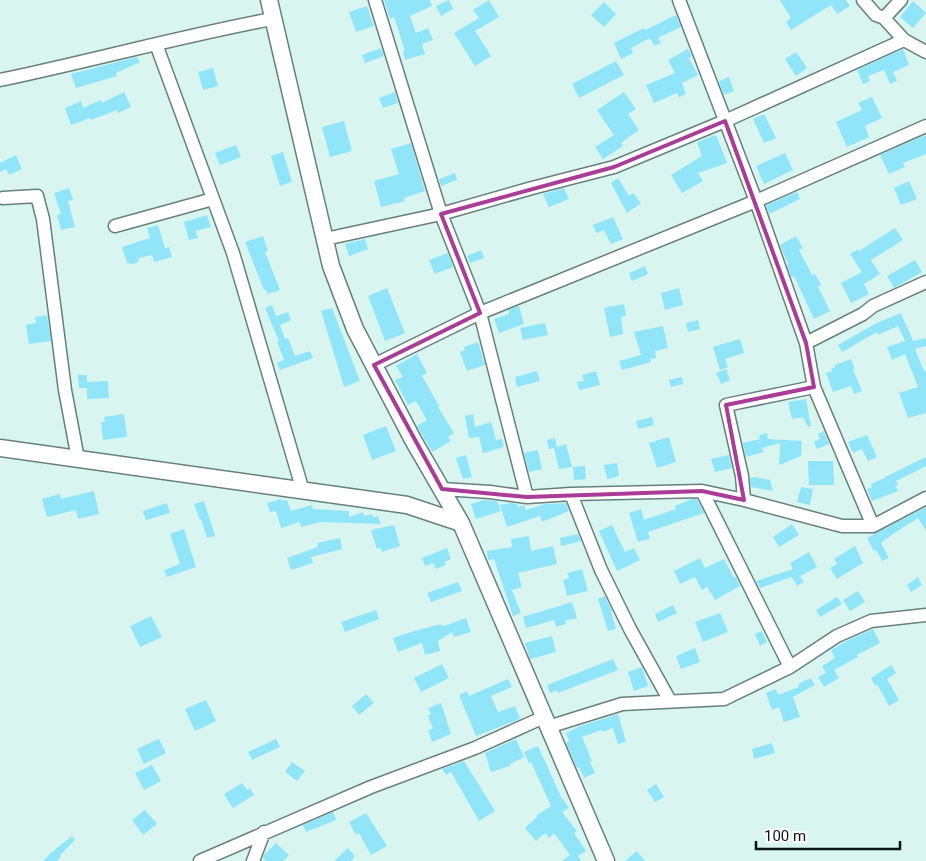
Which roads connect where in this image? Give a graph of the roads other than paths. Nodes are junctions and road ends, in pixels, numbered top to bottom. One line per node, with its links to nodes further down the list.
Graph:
1 (269, 0): 7 (main road)
2 (375, 0): 17 (street)
3 (679, 0): 12 (street)
4 (863, 0): 6 (street)
5 (901, 0): 6 (street)
6 (884, 18): 8 (street)
7 (272, 19): 9 (street); 19 (main road)
8 (904, 40): 10 (street); 12 (street)
9 (156, 44): 11 (street); 15 (street)
10 (926, 52)
11 (0, 80)
12 (725, 121): 16 (street); 17 (street)
13 (926, 126): 16 (street)
14 (3, 198): 26 (street)
15 (213, 199): 18 (street); 27 (street)
16 (756, 201): 21 (street); 22 (street)
17 (441, 214): 19 (street); 21 (street)
18 (115, 226)
19 (325, 239): 23 (main road)
20 (926, 282): 22 (street)
21 (480, 313): 23 (street); 31 (street)
22 (806, 343): 24 (street)
23 (374, 365): 28 (main road)
24 (814, 387): 33 (street); 35 (street)
25 (0, 448): 26 (main road)
26 (78, 459): 27 (main road)
27 (303, 490): 34 (main road)
28 (442, 490): 31 (street); 34 (main road)
29 (702, 491): 30 (street); 33 (street); 37 (street)
30 (571, 494): 31 (street); 38 (street)
31 (527, 497)
32 (926, 498): 35 (street)
33 (744, 500): 35 (street)
34 (461, 522): 39 (main road)
35 (873, 526)
36 (926, 616): 37 (street)
37 (790, 667): 38 (street)
38 (670, 701): 39 (street)
39 (546, 722): 40 (street); 43 (main road)
40 (264, 832): 41 (street); 42 (street)
41 (200, 861)
42 (253, 861)
43 (606, 861)

